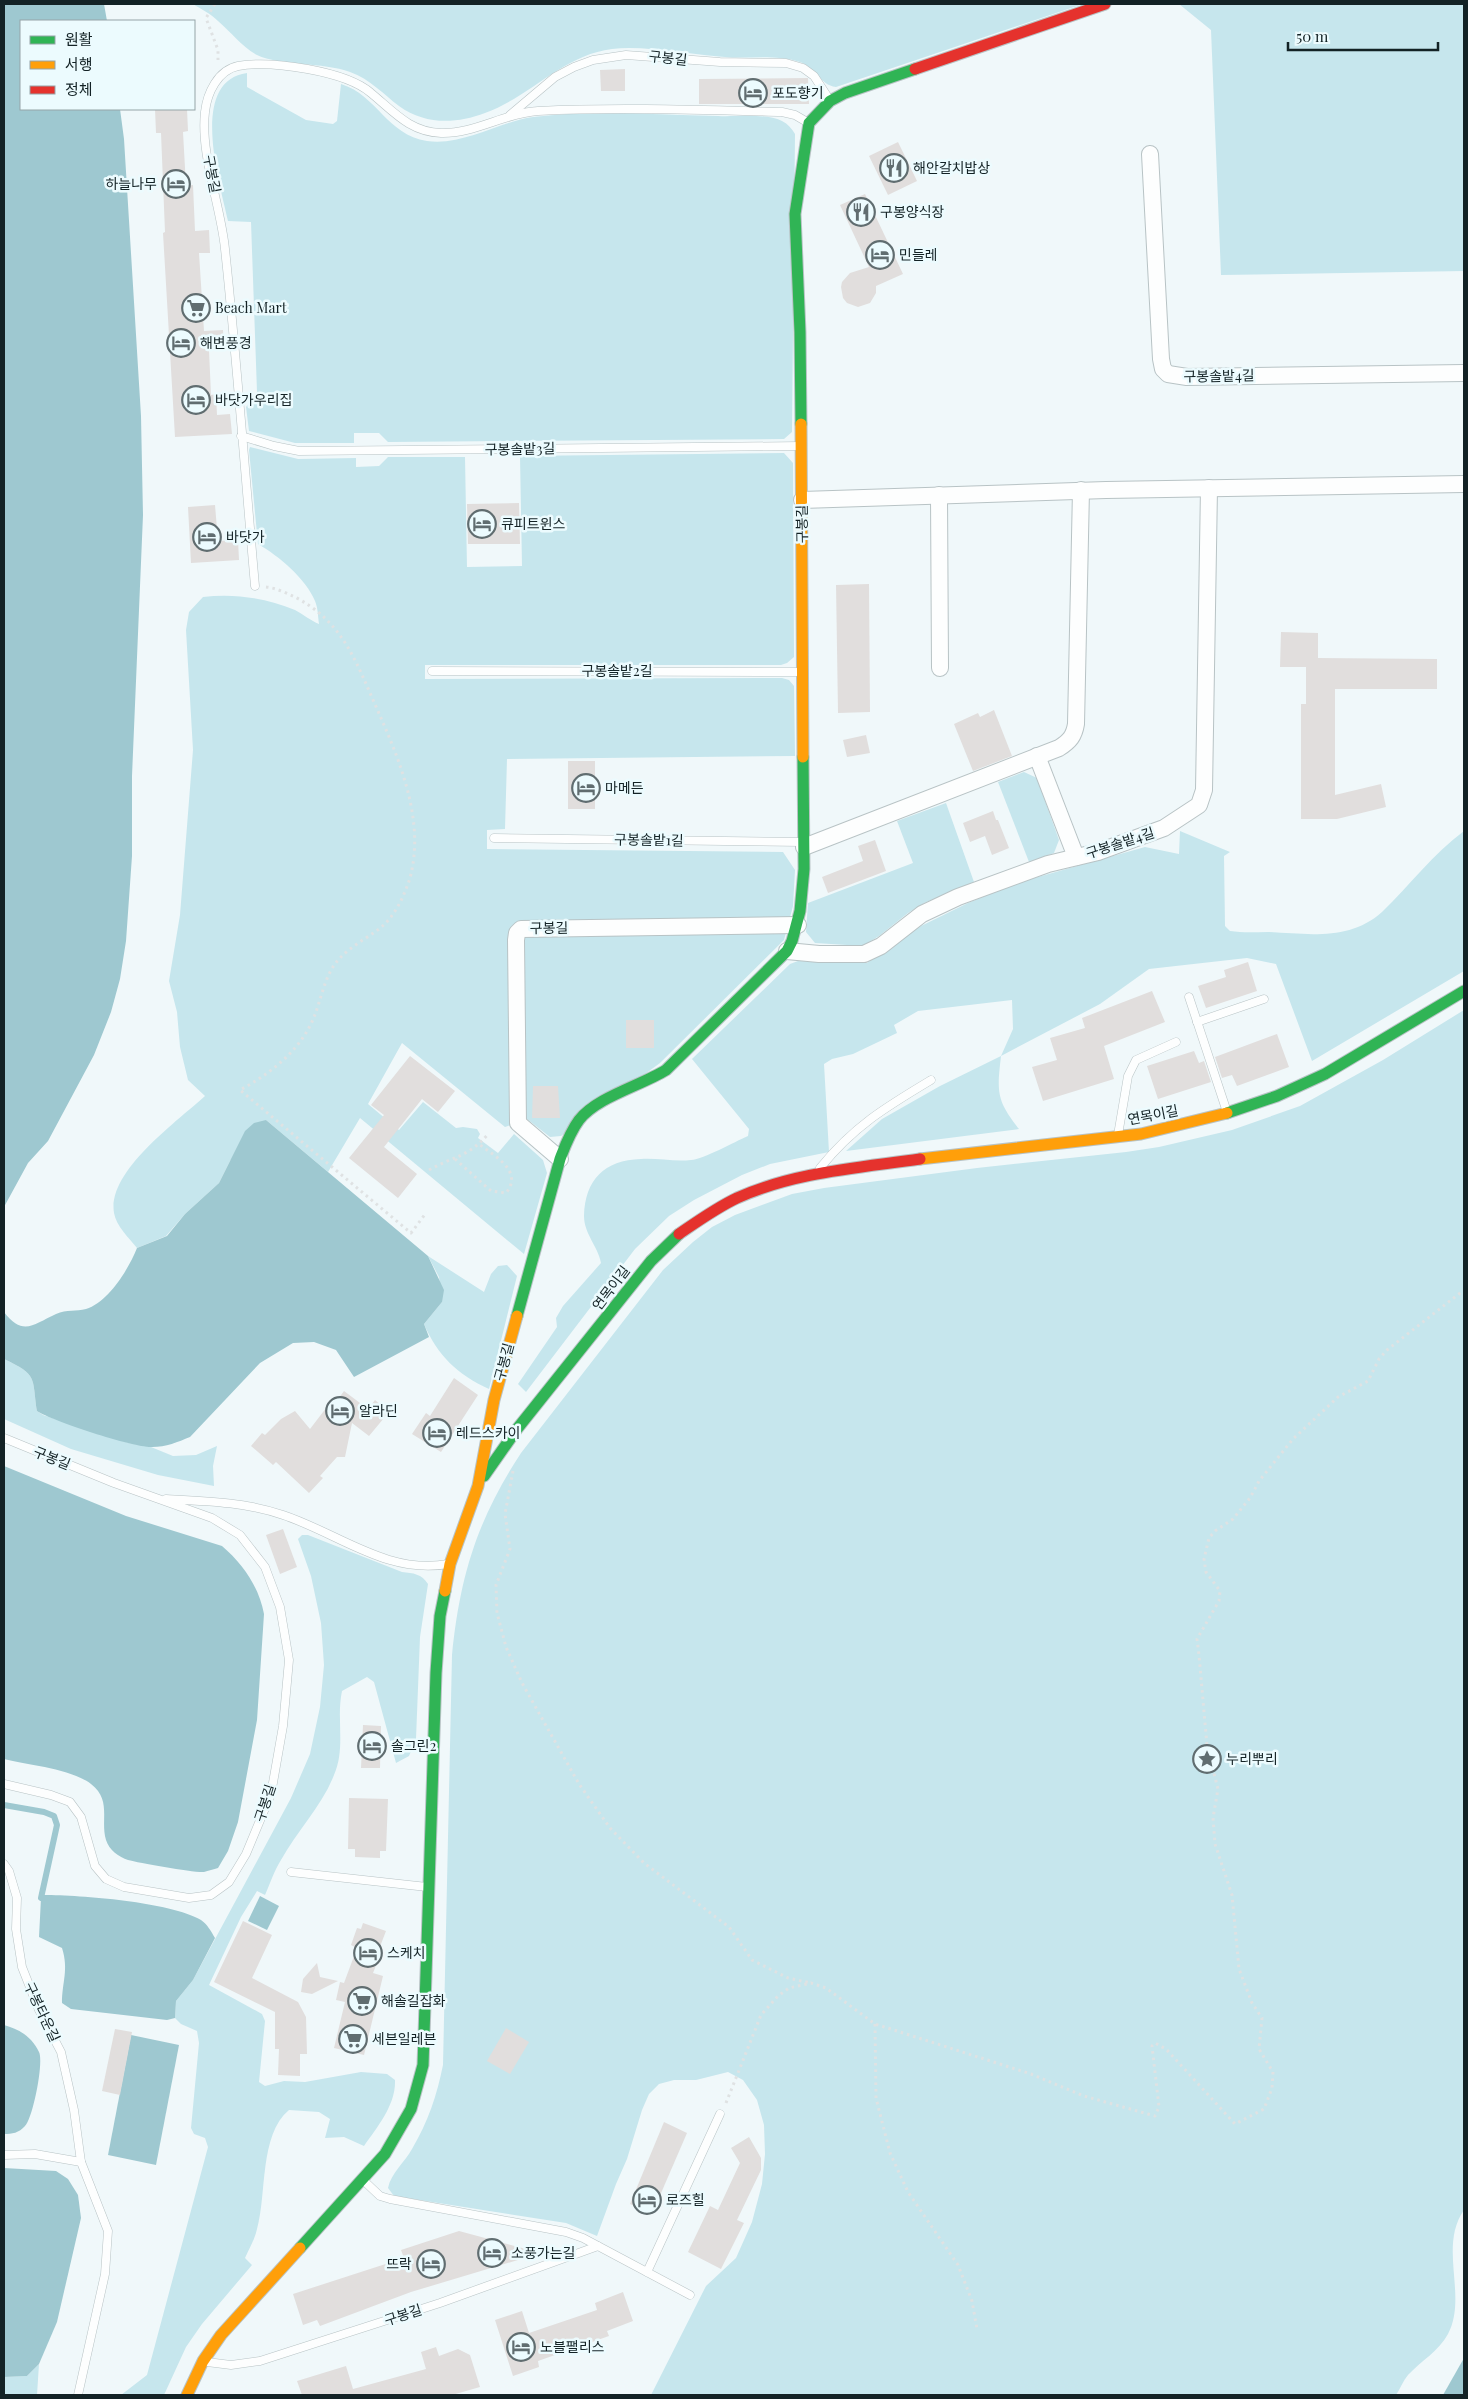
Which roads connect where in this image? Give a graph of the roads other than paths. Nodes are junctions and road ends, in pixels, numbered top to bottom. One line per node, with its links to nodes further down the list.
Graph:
1 (1105, 4): 2 (street)
2 (830, 101): 3 (lane, 구봉길); 4 (street)
3 (508, 116): 4 (lane, 구봉길); 7 (lane, 구봉길)
4 (809, 123): 8 (street, 구봉길)
5 (1150, 154): 6 (street, 구봉솔밭4길)
6 (1464, 373)
7 (241, 436): 8 (lane, 구봉솔밭3길); 14 (lane, 구봉길)
8 (802, 446): 13 (street, 구봉길)
9 (1464, 484): 10 (street)
10 (1209, 488): 11 (street); 21 (street, 구봉솔밭4길)
11 (1081, 490): 12 (street); 18 (street)
12 (939, 495): 13 (street); 15 (street)
13 (802, 500): 17 (street, 구봉길)
14 (256, 586)
15 (940, 668)
16 (432, 671): 17 (lane, 구봉솔밭2길)
17 (803, 672): 20 (street, 구봉길)
18 (1038, 756): 20 (street); 21 (street, 구봉솔밭4길)
19 (494, 838): 20 (lane, 구봉솔밭1길)
20 (804, 844): 22 (street, 구봉길)
21 (1076, 857): 23 (street, 구봉솔밭4길)
22 (798, 925): 23 (street, 구봉길); 32 (street, 구봉길)
23 (787, 951): 32 (street, 구봉길)
24 (1464, 991): 30 (street, 연목이길)
25 (1189, 996): 27 (lane)
26 (1264, 1000): 27 (lane)
27 (1198, 1022): 30 (lane)
28 (1176, 1042): 31 (lane)
29 (931, 1080): 33 (lane)
30 (1227, 1114): 31 (street, 연목이길)
31 (1118, 1137): 33 (street, 연목이길)
32 (560, 1159): 35 (street, 구봉길)
33 (817, 1173): 35 (street, 연목이길)
34 (4, 1438): 36 (lane, 구봉길)
35 (478, 1486): 37 (street, 구봉길)
36 (157, 1498): 37 (lane, 구봉길); 38 (lane, 구봉길)
37 (450, 1564): 41 (street, 구봉길)
38 (4, 1784)
39 (4, 1864): 44 (lane, 구봉타운길)
40 (291, 1872): 41 (lane)
41 (429, 1887): 45 (street, 구봉길)
42 (720, 2114): 47 (lane)
43 (4, 2155): 44 (lane)
44 (81, 2162): 50 (lane, 구봉타운길)
45 (363, 2180): 46 (lane); 49 (street, 구봉길)
46 (598, 2246): 47 (lane); 49 (lane, 구봉길)
47 (647, 2272): 48 (lane)
48 (690, 2295)
49 (203, 2361): 51 (street, 구봉길)
50 (78, 2395)
51 (186, 2395)

